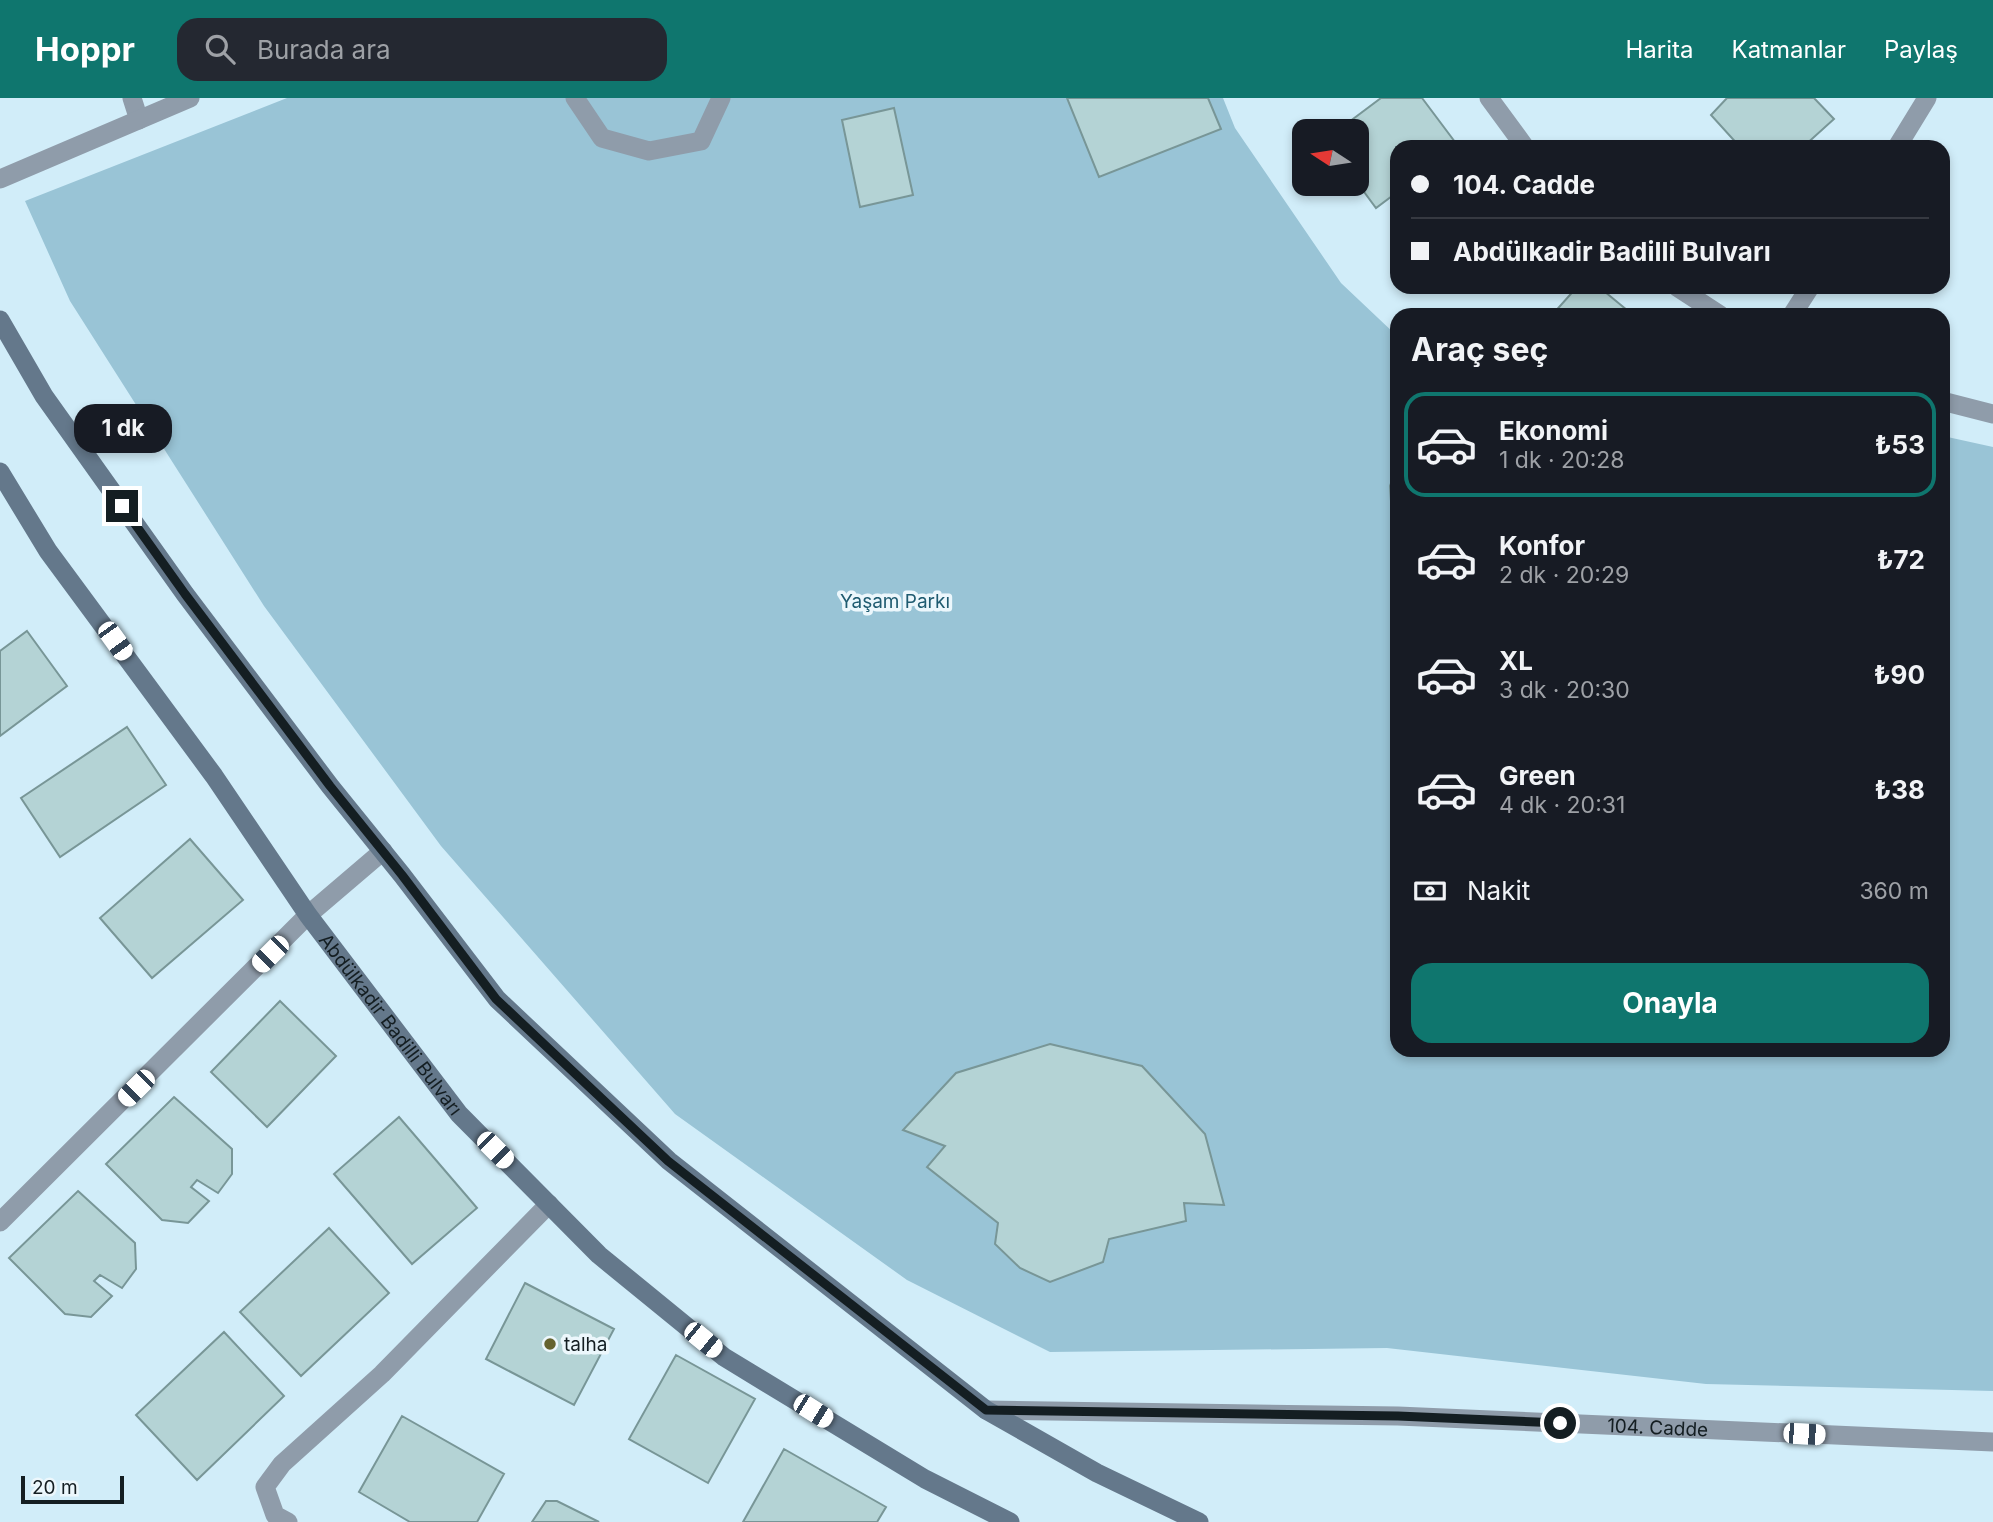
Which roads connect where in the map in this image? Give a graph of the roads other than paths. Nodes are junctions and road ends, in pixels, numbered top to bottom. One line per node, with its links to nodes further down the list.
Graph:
1 (132, 98): 7 (street)
2 (190, 98): 7 (street)
3 (575, 98): 4 (street)
4 (721, 98)
5 (1489, 98): 8 (street)
6 (1927, 98): 9 (street)
7 (139, 120): 10 (street)
8 (1520, 140)
9 (1900, 140)
10 (0, 179)
11 (1688, 294): 12 (street)
12 (1709, 308)
13 (0, 320): 17 (main road)
14 (1950, 403): 15 (street)
15 (1993, 414)
16 (0, 472): 18 (main road, Abdülkadir Badilli Bulvarı)
17 (383, 851): 18 (street); 21 (main road)
18 (308, 915): 19 (main road, Abdülkadir Badilli Bulvarı); 20 (street)
19 (549, 1204): 23 (street); 24 (main road, Abdülkadir Badilli Bulvarı)
20 (0, 1222)
21 (986, 1410): 22 (street, 104. Cadde); 25 (main road)
22 (1993, 1442)
23 (288, 1522)
24 (1010, 1522)
25 (1199, 1522)

